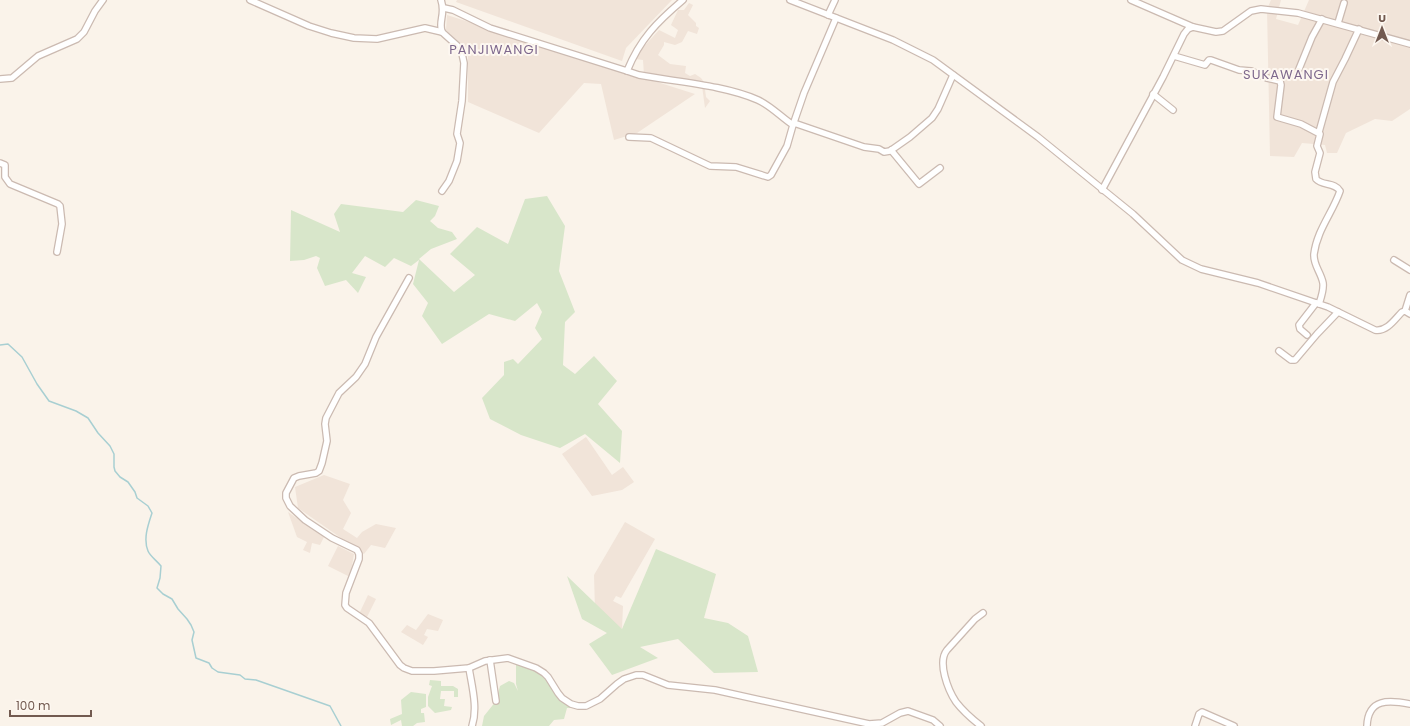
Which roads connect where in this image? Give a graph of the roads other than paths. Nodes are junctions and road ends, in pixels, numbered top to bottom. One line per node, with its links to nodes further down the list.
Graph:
1 (103, 0): 22 (street)
2 (250, 0): 16 (street)
3 (441, 0): 9 (street)
4 (683, 0): 20 (street)
5 (790, 0): 10 (street)
6 (835, 0): 10 (street)
7 (1131, 0): 14 (street)
8 (1344, 3): 13 (street)
9 (444, 8): 16 (street); 20 (street)
10 (828, 15): 11 (street)
11 (836, 18): 21 (street); 25 (street)
12 (1322, 19): 13 (street); 14 (street); 19 (street)
13 (1338, 23): 15 (street)
14 (1193, 27): 18 (street)
15 (1358, 29): 17 (street); 26 (street)
16 (442, 32): 32 (street)
17 (1410, 44)
18 (1174, 56): 23 (street); 26 (street)
19 (1299, 69)
20 (627, 71): 25 (street)
21 (953, 75): 28 (street); 31 (street)
22 (0, 79)
23 (1153, 94): 24 (street); 31 (street)
24 (1174, 110)
25 (793, 124): 27 (street); 28 (street)
26 (1319, 132): 38 (street)
27 (629, 137)
28 (891, 150): 30 (street)
29 (0, 163): 33 (street)
30 (940, 168)
31 (1102, 190): 38 (street)
32 (442, 191)
33 (57, 252)
34 (1394, 260): 35 (street)
35 (1410, 270)
36 (409, 278): 45 (street)
37 (1410, 296): 40 (street)
38 (1318, 304): 39 (street); 41 (street)
39 (1338, 312): 40 (street); 42 (street)
40 (1407, 313)
41 (1307, 335)
42 (1279, 351)
43 (983, 613): 50 (street)
44 (490, 660): 45 (street); 46 (street); 49 (street)
45 (469, 668): 48 (street)
46 (496, 701)
47 (1410, 704): 53 (street)
48 (472, 726)
49 (940, 726)
50 (981, 726)
51 (1195, 726): 52 (street)
52 (1234, 726)
53 (1367, 726)

